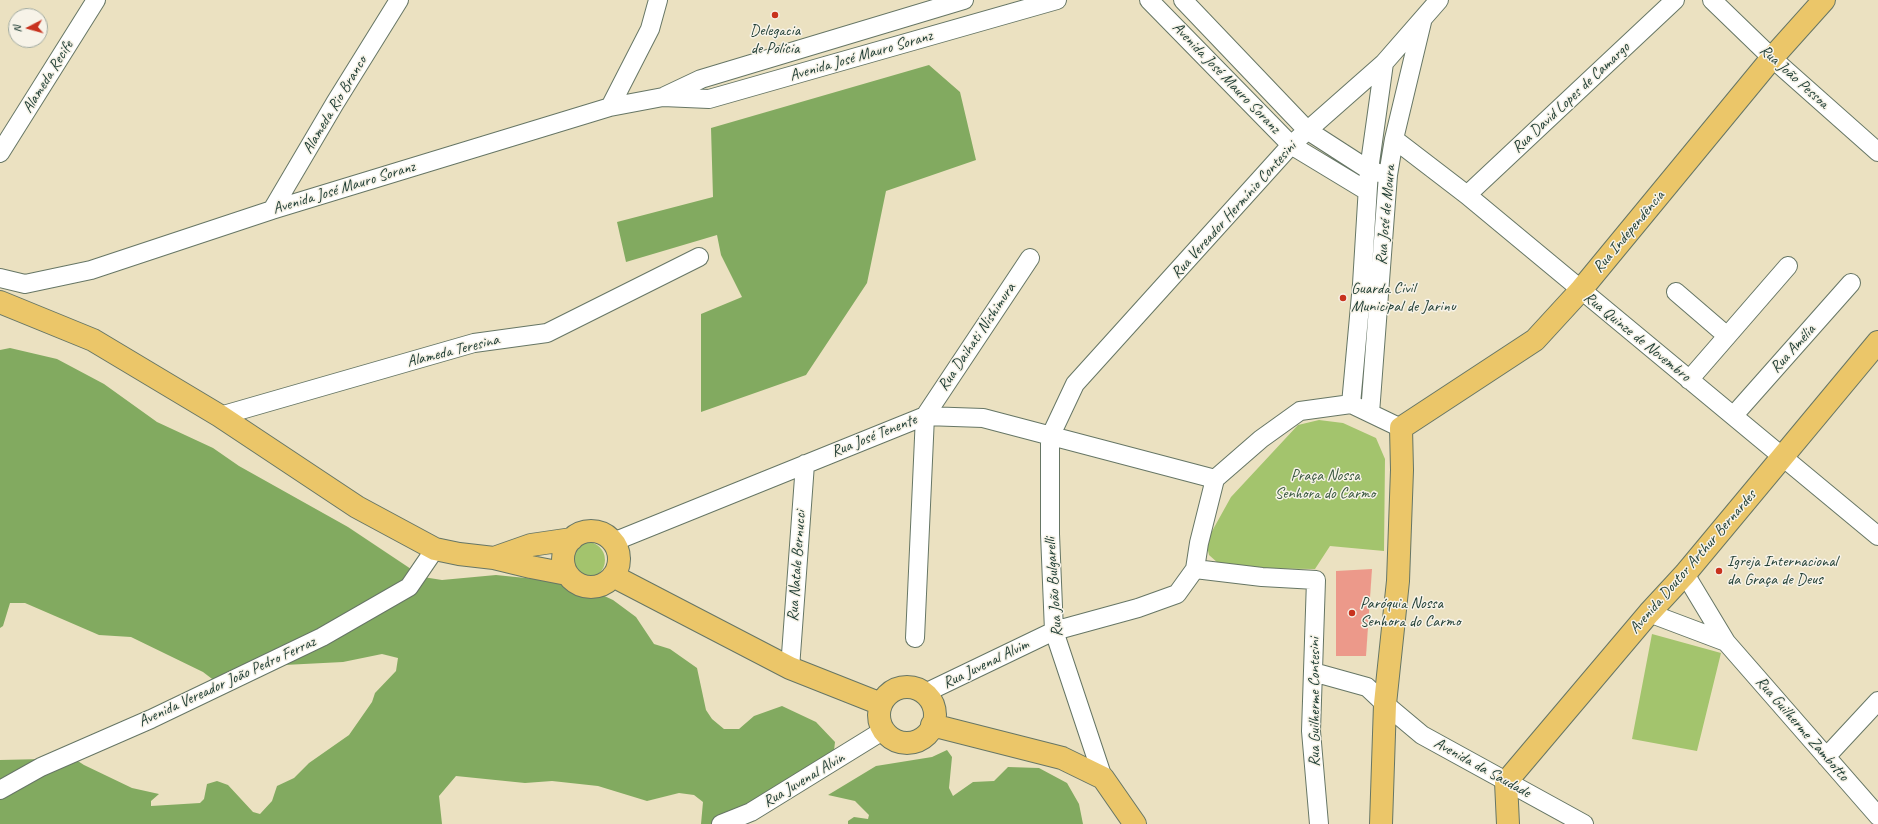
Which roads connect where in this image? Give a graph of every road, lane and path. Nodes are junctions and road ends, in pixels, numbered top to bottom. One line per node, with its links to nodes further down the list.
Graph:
1 (96, 0): 21 (street, Alameda Recife)
2 (399, 0): 26 (street, Alameda Rio Branco)
3 (658, 0): 16 (street)
4 (964, 0): 15 (street, Avenida José Mauro Soranz)
5 (1057, 0): 15 (street, Avenida José Mauro Soranz)
6 (1149, 0): 19 (street, Avenida José Mauro Soranz)
7 (1183, 0): 17 (street, Avenida José Mauro Soranz)
8 (1439, 0): 12 (street, Rua Vereador Hermínio Contesini)
9 (1675, 0): 25 (street, Rua David Lopes de Camargo)
10 (1712, 0): 13 (street, Rua João Pessoa)
11 (1824, 0): 13 (main road, Rua Independência)
12 (1422, 21): 14 (street, Rua Vereador Hermínio Contesini); 18 (street, Rua José de Moura)
13 (1772, 58): 20 (street, Rua João Pessoa); 34 (main road, Rua Independência)
14 (1384, 63): 17 (street, Rua Vereador Hermínio Contesini); 22 (street, Rua José de Moura)
15 (663, 97): 16 (street, Avenida José Mauro Soranz)
16 (610, 107): 26 (street, Avenida José Mauro Soranz)
17 (1307, 130): 19 (street, Rua Vereador Hermínio Contesini); 22 (street, Avenida José Mauro Soranz)
18 (1394, 139): 23 (street, Rua José de Moura); 25 (street, Rua Quinze de Novembro)
19 (1291, 145): 24 (street, Avenida José Mauro Soranz); 46 (street, Rua Vereador Hermínio Contesini)
20 (1878, 152)
21 (0, 153)
22 (1369, 170): 23 (street, Avenida José Mauro Soranz); 24 (street, Rua José de Moura)
23 (1388, 175): 33 (street, Rua José de Moura)
24 (1367, 191): 32 (street, Rua José de Moura)
25 (1467, 195): 34 (street, Rua Quinze de Novembro)
26 (272, 210): 30 (street, Avenida José Mauro Soranz)
27 (699, 257): 42 (street, Alameda Teresina)
28 (1030, 258): 43 (street, Rua Daihati Nishimura)
29 (1788, 266): 37 (street)
30 (0, 278)
31 (1852, 283): 44 (street, Rua Amélia)
32 (1362, 284): 33 (street); 40 (street, Rua José de Moura)
33 (1380, 288): 41 (street, Rua José de Moura)
34 (1580, 291): 39 (street, Rua Quinze de Novembro); 45 (main road, Rua Independência)
35 (1676, 292): 37 (street)
36 (0, 302): 42 (main road)
37 (1726, 335): 39 (street)
38 (1878, 342): 47 (main road, Avenida Doutor Arthur Bernardes)
39 (1689, 380): 44 (street, Rua Quinze de Novembro)
40 (1351, 404): 41 (street); 49 (street)
41 (1370, 413): 45 (street)
42 (220, 416): 53 (main road)
43 (924, 416): 46 (street, Rua José Tenente); 48 (street, Rua José Tenente); 61 (street)
44 (1734, 416): 47 (street, Rua Quinze de Novembro)
45 (1401, 428): 68 (main road)
46 (1050, 436): 49 (street, Rua José Tenente); 60 (street, Rua João Bulgarelli)
47 (1783, 457): 50 (street, Rua Quinze de Novembro); 57 (main road, Avenida Doutor Arthur Bernardes)
48 (804, 464): 52 (street, Rua José Tenente); 63 (street, Rua Natale Bernucci)
49 (1215, 479): 55 (street)
50 (1878, 536)
51 (572, 539): 52 (main road); 54 (main road); 56 (main road)
52 (613, 542): 58 (main road)
53 (435, 549): 54 (main road); 74 (street, Avenida Vereador João Pedro Ferraz)
54 (494, 558): 56 (main road)
55 (1195, 569): 60 (street, Rua Juvenal Alvim); 64 (street, Rua Guilherme Contesini)
56 (567, 574): 58 (main road)
57 (1685, 574): 59 (main road, Avenida Doutor Arthur Bernardes); 62 (street, Rua Guilherme Zambotto)
58 (614, 576): 63 (main road)
59 (1649, 613): 62 (street, Rua Guilherme Zambotto); 73 (main road, Avenida Doutor Arthur Bernardes)
60 (1054, 631): 65 (street, Rua Juvenal Alvim); 72 (street, Rua João Bulgarelli)
61 (915, 638)
62 (1726, 642): 71 (street, Rua Guilherme Zambotto)
63 (790, 668): 67 (main road)
64 (1313, 672): 68 (street, Avenida da Saudade); 78 (street, Rua Guilherme Contesini)
65 (925, 693): 67 (main road); 69 (main road)
66 (1878, 701): 71 (street)
67 (882, 704): 70 (main road)
68 (1385, 704): 73 (street, Avenida da Saudade); 79 (main road)
69 (932, 725): 70 (main road); 72 (main road)
70 (884, 730): 76 (street, Rua Juvenal Alvin)
71 (1826, 757): 75 (street, Rua Guilherme Zambotto)
72 (1103, 778): 77 (main road)
73 (1506, 782): 80 (main road); 81 (street, Avenida da Saudade)
74 (0, 790)
75 (1878, 816)
76 (721, 824)
77 (1135, 824)
78 (1319, 824)
79 (1381, 824)
80 (1508, 824)
81 (1584, 824)

